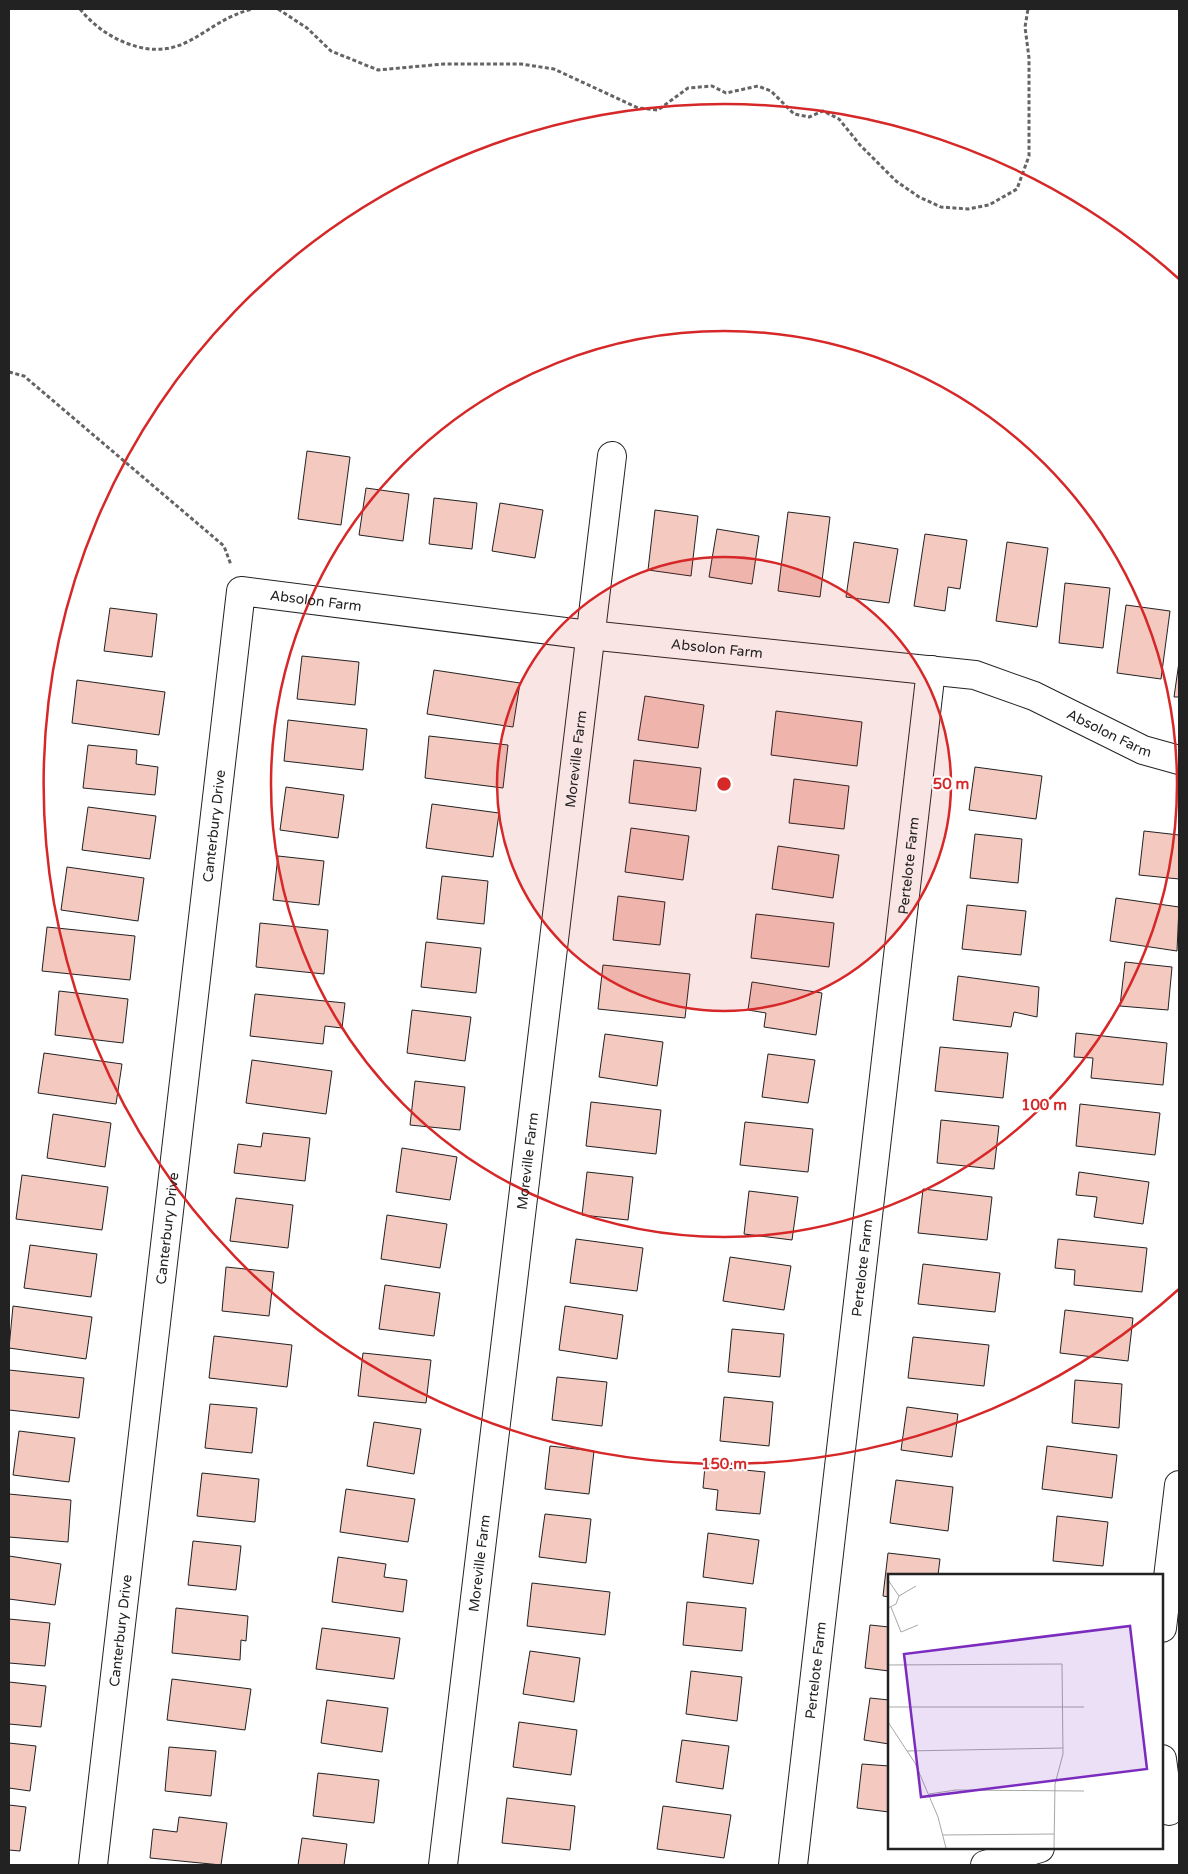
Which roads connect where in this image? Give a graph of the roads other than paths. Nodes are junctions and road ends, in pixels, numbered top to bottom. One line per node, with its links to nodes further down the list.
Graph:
1 (612, 456): 3 (street, Moreville Farm)
2 (241, 592): 3 (street, Absolon Farm); 11 (street, Canterbury Drive)
3 (589, 635): 4 (street, Absolon Farm); 12 (street, Moreville Farm)
4 (931, 670): 5 (street, Absolon Farm); 13 (street, Pertelote Farm)
5 (1179, 760)
6 (1179, 1485): 7 (street)
7 (1163, 1620)
8 (1163, 1765): 9 (street)
9 (1170, 1810)
10 (1037, 1849): 14 (street)
11 (93, 1865)
12 (443, 1865)
13 (793, 1865)
14 (985, 1865)

